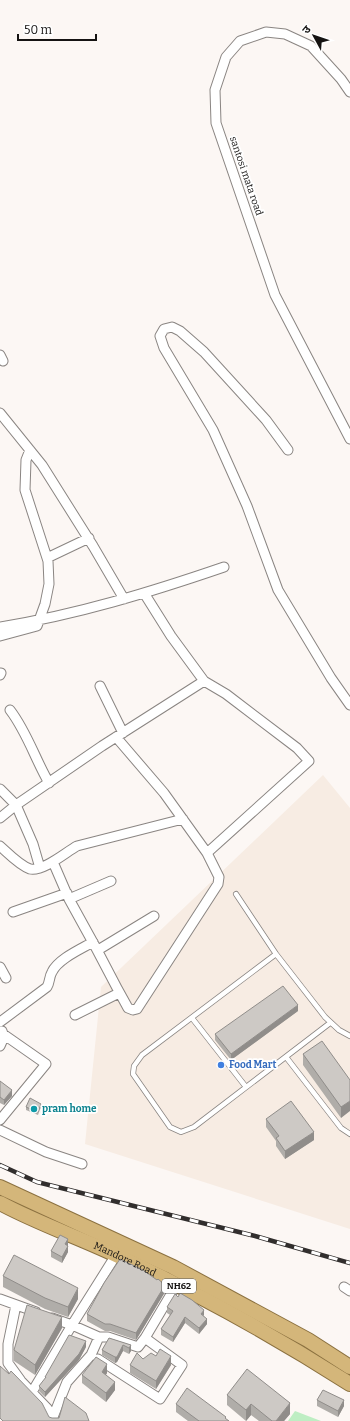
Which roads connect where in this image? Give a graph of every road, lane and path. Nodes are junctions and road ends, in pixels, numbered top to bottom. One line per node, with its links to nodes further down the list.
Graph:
1 (350, 92): 3 (street, santosi mata road)
2 (0, 413): 4 (street)
3 (350, 440)
4 (30, 450): 6 (street); 7 (street)
5 (288, 450): 16 (street)
6 (89, 538): 7 (street); 10 (street)
7 (47, 558): 11 (street)
8 (224, 567): 9 (street)
9 (144, 593): 10 (street); 14 (street)
10 (124, 599): 11 (street)
11 (38, 620): 12 (street); 13 (street)
12 (0, 627)
13 (0, 636)
14 (204, 681): 18 (street); 25 (street)
15 (100, 686): 18 (street)
16 (350, 705)
17 (10, 710): 19 (street)
18 (119, 735): 19 (street); 23 (street)
19 (49, 783): 21 (street)
20 (0, 788): 21 (street)
21 (16, 805): 22 (street); 27 (street)
22 (0, 818)
23 (183, 820): 25 (street); 26 (street)
24 (0, 846): 27 (street)
25 (207, 853): 37 (street)
26 (53, 862): 27 (street); 30 (street)
27 (40, 868)
28 (111, 881): 30 (street)
29 (236, 894): 34 (lane)
30 (68, 896): 31 (street); 33 (street)
31 (13, 912)
32 (154, 916): 33 (street)
33 (95, 946): 37 (street); 40 (street)
34 (276, 954): 39 (lane); 41 (lane)
35 (0, 967): 36 (street)
36 (6, 978)
37 (119, 993): 38 (street)
38 (74, 1015)
39 (192, 1018): 46 (lane); 46 (lane)
40 (0, 1022)
41 (330, 1023): 43 (lane); 45 (lane)
42 (2, 1031): 44 (street); 47 (street)
43 (350, 1036)
44 (0, 1046)
45 (286, 1057): 46 (lane); 49 (lane)
46 (246, 1087)
47 (0, 1120)
48 (0, 1130): 50 (street)
49 (350, 1134)
50 (82, 1164)
51 (0, 1187): 62 (highway, Mandore Road / NH62)
52 (1, 1206): 53 (highway, Mandore Road / NH62)
53 (116, 1255): 54 (highway, Mandore Road / NH62); 57 (street)
54 (177, 1284): 59 (street); 63 (highway, Mandore Road / NH62)
55 (0, 1299): 56 (street)
56 (16, 1305): 57 (street); 61 (street)
57 (72, 1326): 58 (street); 64 (street)
58 (99, 1337): 59 (street); 60 (street)
59 (144, 1338): 60 (street)
60 (91, 1355): 65 (street)
61 (4, 1365): 64 (street)
62 (350, 1367)
63 (350, 1384)
64 (32, 1392): 65 (street)
65 (54, 1419)

